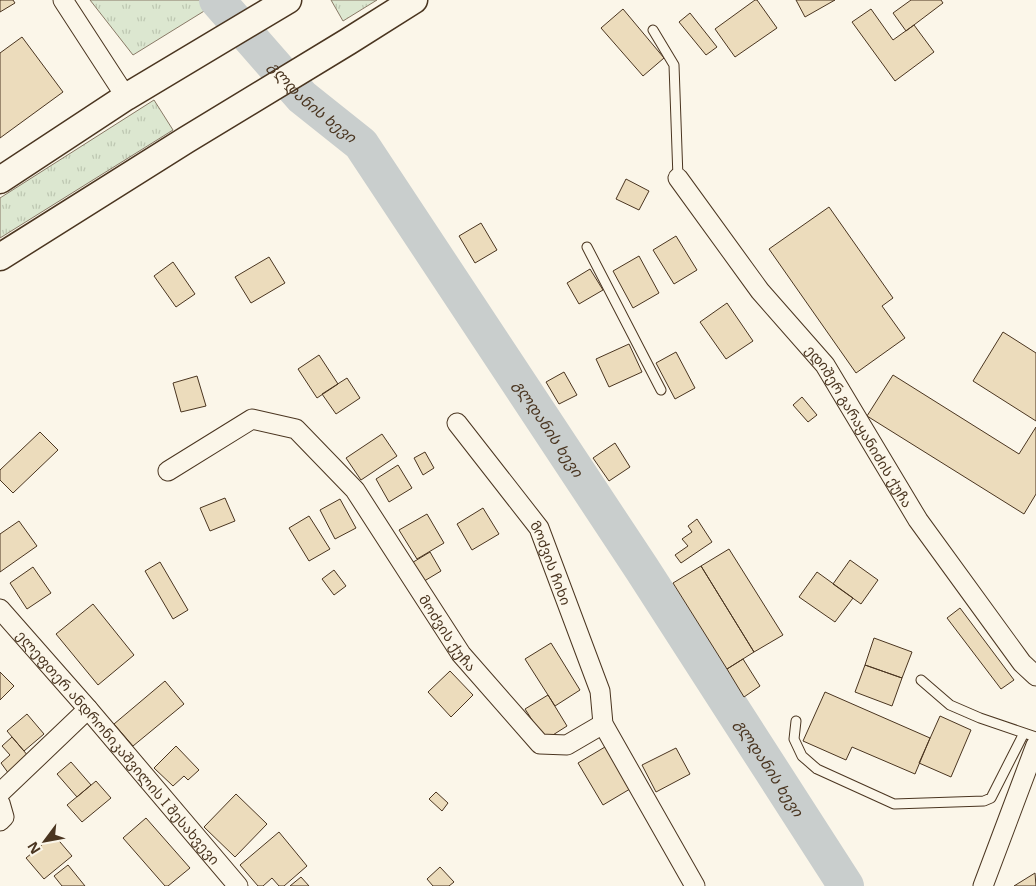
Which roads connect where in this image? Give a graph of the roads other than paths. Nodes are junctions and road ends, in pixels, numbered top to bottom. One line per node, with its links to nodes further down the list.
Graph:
1 (63, 0): 5 (street)
2 (288, 0): 5 (main road)
3 (414, 0): 9 (main road)
4 (653, 30): 6 (lane)
5 (126, 97): 7 (main road)
6 (678, 178): 14 (street, ედიშერ გარაყანიძის ქუჩა)
7 (0, 180)
8 (587, 247): 10 (lane)
9 (0, 256)
10 (661, 390)
11 (457, 423): 18 (street, მოძვის ჩიხი)
12 (168, 470): 18 (street, მოძვის ქუჩა)
13 (0, 609): 16 (street, ელეფთერ ანდრონიკაშვილის I შესახვევი)
14 (1036, 676)
15 (921, 680): 20 (lane)
16 (88, 709): 21 (street); 24 (street, ელეფთერ ანდრონიკაშვილის I შესახვევი)
17 (796, 721): 20 (lane)
18 (603, 724): 25 (street)
19 (1036, 737): 20 (lane)
20 (1030, 739): 26 (street)
21 (0, 792)
22 (0, 802): 23 (street)
23 (0, 821)
24 (231, 881)
25 (695, 886)
26 (983, 886)

